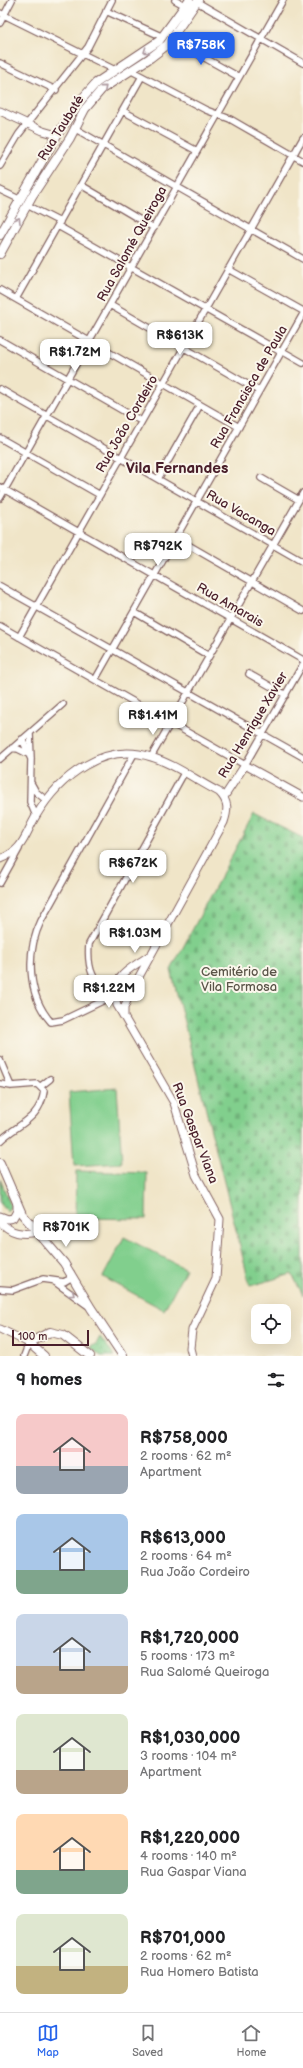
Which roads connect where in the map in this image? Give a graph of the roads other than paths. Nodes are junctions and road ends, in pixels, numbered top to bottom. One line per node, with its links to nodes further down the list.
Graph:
1 (12, 0): 7 (street)
2 (112, 0): 6 (street)
3 (175, 0): 5 (street)
4 (283, 0): 11 (street, Rua Salomé Queiroga)
5 (192, 2): 9 (main road, Rua Taubaté); 10 (main road, Rua Taubaté); 11 (street)
6 (106, 11): 9 (street); 12 (street)
7 (2, 14): 8 (street); 12 (street)
8 (0, 23)
9 (162, 37): 15 (main road, Rua Taubaté, one-way to 15)
10 (171, 39): 16 (main road, Rua Taubaté); 18 (street)
11 (261, 39): 13 (street); 18 (street, Rua Salomé Queiroga)
12 (84, 54): 15 (street); 19 (street)
13 (303, 62)
14 (0, 63): 19 (street)
15 (115, 70): 25 (main road, Rua Taubaté)
16 (130, 70): 17 (street); 24 (main road, Rua Taubaté, one-way to 16)
17 (141, 78): 21 (street); 22 (street)
18 (239, 78): 22 (street, Rua Salomé Queiroga)
19 (56, 90): 23 (street)
20 (0, 111): 23 (street)
21 (123, 111): 28 (street); 29 (street)
22 (218, 114): 29 (street, Rua Salomé Queiroga); 30 (street)
23 (28, 124): 25 (street); 32 (street)
24 (74, 128): 27 (main road, Rua Taubaté); 28 (street)
25 (55, 138): 27 (main road); 33 (main road, Rua Taubaté)
26 (303, 138): 30 (street, Rua João Cordeiro)
27 (68, 141): 34 (main road, Rua Taubaté)
28 (103, 145): 35 (street); 36 (street)
29 (197, 151): 36 (street, Rua Salomé Queiroga)
30 (293, 155): 31 (street); 41 (street, Rua João Cordeiro)
31 (303, 161)
32 (0, 166)
33 (36, 174): 34 (main road); 38 (main road, Rua Taubaté)
34 (42, 180): 38 (main road, Rua Taubaté)
35 (81, 185): 39 (street); 40 (street)
36 (177, 187): 40 (street, Rua Salomé Queiroga); 41 (street)
37 (0, 190): 38 (street)
38 (24, 202): 39 (street); 42 (main road, Rua Taubaté); 43 (main road, Rua Taubaté, one-way to 38)
39 (59, 224): 45 (street); 48 (street)
40 (154, 228): 45 (street, Rua Salomé Queiroga)
41 (251, 229): 44 (street); 46 (street, Rua João Cordeiro)
42 (0, 234)
43 (0, 254)
44 (303, 259)
45 (131, 268): 49 (street, Rua Salomé Queiroga); 50 (street)
46 (228, 269): 50 (street, Rua João Cordeiro); 51 (street)
47 (0, 290): 48 (street)
48 (16, 299): 54 (street)
49 (110, 305): 54 (street, Rua Salomé Queiroga); 55 (street)
50 (205, 309): 55 (street, Rua João Cordeiro); 56 (street)
51 (303, 311)
52 (303, 314): 56 (street, Rua Francisca de Paula)
53 (0, 340): 58 (street)
54 (89, 342): 58 (street, Rua Salomé Queiroga); 59 (street)
55 (183, 348): 59 (street, Rua João Cordeiro); 61 (street)
56 (282, 352): 57 (street); 61 (street, Rua Francisca de Paula)
57 (303, 363)
58 (68, 379): 63 (street, Rua Salomé Queiroga); 64 (street)
59 (163, 384): 62 (street); 64 (street, Rua João Cordeiro)
60 (0, 389): 63 (street, Rua Vacanga)
61 (259, 391): 65 (street, Rua Francisca de Paula)
62 (200, 405): 65 (street); 70 (street)
63 (47, 416): 67 (street, Rua Salomé Queiroga); 68 (street, Rua Vacanga)
64 (142, 421): 68 (street, Rua João Cordeiro)
65 (239, 427): 76 (street, Rua Francisca de Paula)
66 (0, 438): 67 (street)
67 (26, 453): 71 (street, Rua Salomé Queiroga); 73 (street)
68 (121, 458): 70 (street, Rua Vacanga); 73 (street, Rua João Cordeiro)
69 (261, 478): 75 (street)
70 (158, 479): 76 (street, Rua Vacanga)
71 (2, 488): 74 (street, Rua Salomé Queiroga); 77 (street, Rua Amarais)
72 (303, 493): 75 (street)
73 (100, 495): 77 (street, Rua João Cordeiro)
74 (0, 498)
75 (299, 500): 79 (street)
76 (197, 501): 78 (street, Rua Francisca de Paula); 79 (street, Rua Vacanga)
77 (79, 532): 81 (street, Rua Amarais); 84 (street, Rua João Cordeiro)
78 (176, 538): 81 (street, Rua Francisca de Paula); 82 (street)
79 (273, 544): 80 (street, Rua Vacanga); 82 (street)
80 (303, 562)
81 (155, 575): 86 (street, Rua Francisca de Paula); 87 (street, Rua Amarais)
82 (252, 581): 85 (street); 87 (street)
83 (0, 586): 84 (street)
84 (36, 606): 89 (street, Rua João Cordeiro); 90 (street)
85 (303, 611)
86 (134, 612): 90 (street, Rua Francisca de Paula); 91 (street)
87 (230, 618): 91 (street); 92 (street, Rua Amarais)
88 (0, 626): 89 (street)
89 (19, 637): 95 (street)
90 (112, 649): 95 (street, Rua Francisca de Paula); 96 (street)
91 (209, 656): 96 (street)
92 (303, 660)
93 (303, 664): 97 (street, Rua Henrique Xavier)
94 (249, 674): 97 (street)
95 (94, 680): 99 (street)
96 (188, 692): 99 (street); 101 (street)
97 (286, 695): 101 (street, Rua Henrique Xavier)
98 (63, 704): 100 (street)
99 (171, 723): 106 (street); 109 (street)
100 (30, 733): 102 (street); 107 (street)
101 (263, 735): 105 (street); 109 (street, Rua Henrique Xavier)
102 (22, 739): 103 (street); 107 (street)
103 (12, 748): 107 (street); 108 (street)
104 (134, 754): 106 (street); 114 (street); 123 (street)
105 (302, 755)
106 (151, 756): 110 (street)
107 (29, 757): 111 (street)
108 (0, 759)
109 (245, 765): 112 (street, Rua Henrique Xavier); 113 (street)
110 (184, 773): 112 (street); 123 (street)
111 (31, 783): 114 (street); 115 (street)
112 (224, 797): 119 (street)
113 (303, 797)
114 (46, 800): 115 (street)
115 (36, 816): 116 (street)
116 (18, 849): 117 (street); 118 (street)
117 (0, 859)
118 (0, 883)
119 (152, 954): 120 (street); 121 (street)
120 (128, 969): 121 (street); 123 (street)
121 (135, 984): 122 (street)
122 (130, 993): 123 (street); 124 (street)
123 (115, 994): 124 (street, Rua Gaspar Viana)
124 (124, 1016): 147 (street, Rua Gaspar Viana)
125 (0, 1060): 128 (street)
126 (50, 1079): 129 (street)
127 (0, 1084): 128 (street)
128 (11, 1086): 129 (street)
129 (41, 1086): 130 (street)
130 (3, 1136): 131 (street)
131 (0, 1141)
132 (0, 1163): 133 (main road)
133 (17, 1203): 134 (street); 136 (main road)
134 (0, 1216)
135 (0, 1221): 136 (street)
136 (38, 1232): 137 (main road)
137 (71, 1274): 138 (street); 140 (main road)
138 (53, 1281): 139 (street); 140 (street, one-way to 140)
139 (0, 1289)
140 (90, 1308): 146 (main road)
141 (0, 1328): 142 (street)
142 (29, 1343): 143 (street); 144 (main road); 145 (main road)
143 (24, 1356)
144 (44, 1356)
145 (90, 1356)
146 (123, 1356)
147 (192, 1356)

